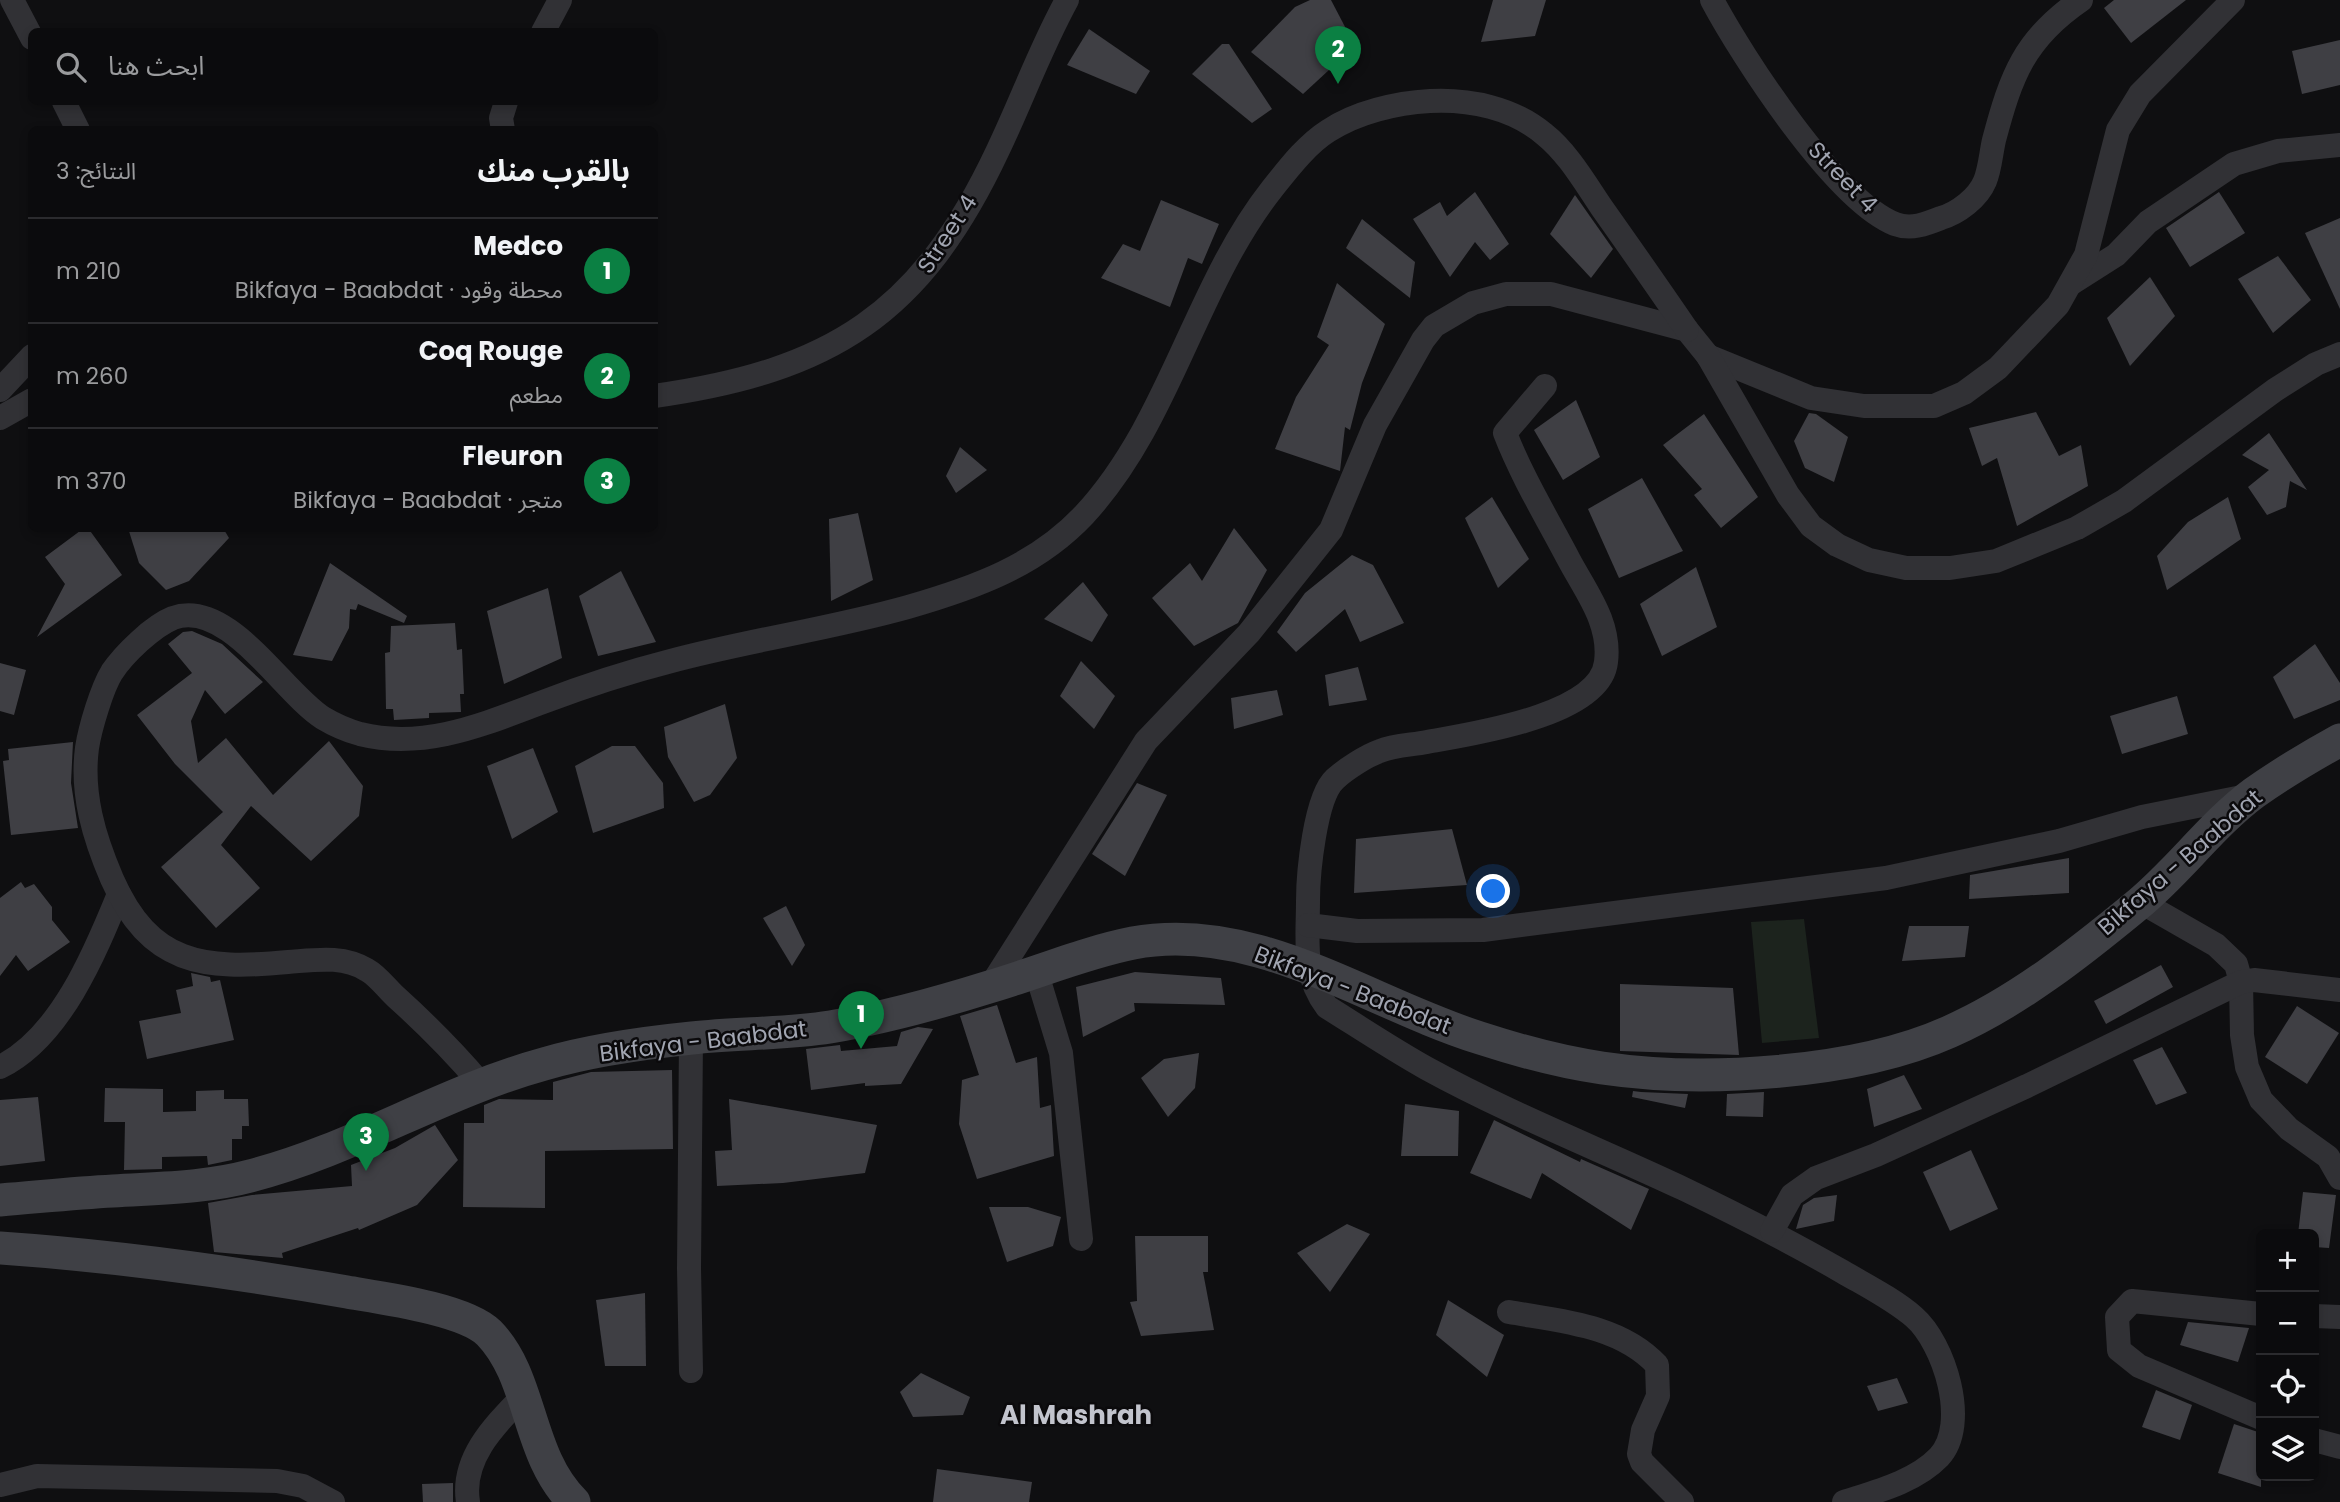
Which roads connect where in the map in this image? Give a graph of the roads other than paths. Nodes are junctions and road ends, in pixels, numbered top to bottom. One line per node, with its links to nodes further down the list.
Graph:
1 (12, 0): 8 (street)
2 (560, 0): 7 (street)
3 (1067, 0): 21 (street, Street 4)
4 (1712, 0): 5 (street, Street 4)
5 (2081, 0)
6 (2233, 0): 14 (street)
7 (545, 28)
8 (28, 30)
9 (66, 105): 11 (street)
10 (505, 105): 12 (street)
11 (76, 126)
12 (502, 126)
13 (2340, 145): 14 (street)
14 (2071, 283): 17 (street)
15 (1687, 330): 17 (street); 26 (street); 32 (street)
16 (2340, 354): 17 (street)
17 (1707, 356)
18 (28, 360): 20 (street)
19 (1545, 386): 28 (street)
20 (0, 390)
21 (658, 395)
22 (28, 402): 23 (street)
23 (0, 418)
24 (2340, 740): 25 (main road, Bikfaya - Baabdat)
25 (2252, 795): 27 (main road, Bikfaya - Baabdat); 28 (street)
26 (119, 894): 35 (street); 36 (street)
27 (2141, 902): 29 (main road, Bikfaya - Baabdat); 31 (street)
28 (1308, 925): 29 (street)
29 (1308, 969): 30 (main road, Bikfaya - Baabdat); 39 (street)
30 (1036, 971): 32 (main road, Bikfaya - Baabdat); 40 (street)
31 (2241, 982): 33 (street); 37 (street); 39 (street)
32 (990, 987): 34 (main road, Bikfaya - Baabdat)
33 (2340, 990)
34 (691, 1038): 36 (main road, Bikfaya - Baabdat); 46 (street)
35 (0, 1067)
36 (481, 1084): 38 (main road, Bikfaya - Baabdat)
37 (2340, 1178)
38 (0, 1200)
39 (1772, 1231): 56 (street)
40 (1081, 1239)
41 (0, 1248): 47 (main road)
42 (1509, 1312): 55 (street)
43 (2256, 1313): 48 (street)
44 (2319, 1316): 45 (street)
45 (2340, 1317)
46 (691, 1371)
47 (522, 1397): 53 (street); 54 (main road)
48 (2256, 1416)
49 (2319, 1441): 50 (street)
50 (2340, 1447)
51 (0, 1485): 52 (street)
52 (333, 1502)
53 (468, 1502)
54 (574, 1502)
55 (1682, 1502)
56 (1844, 1502)

